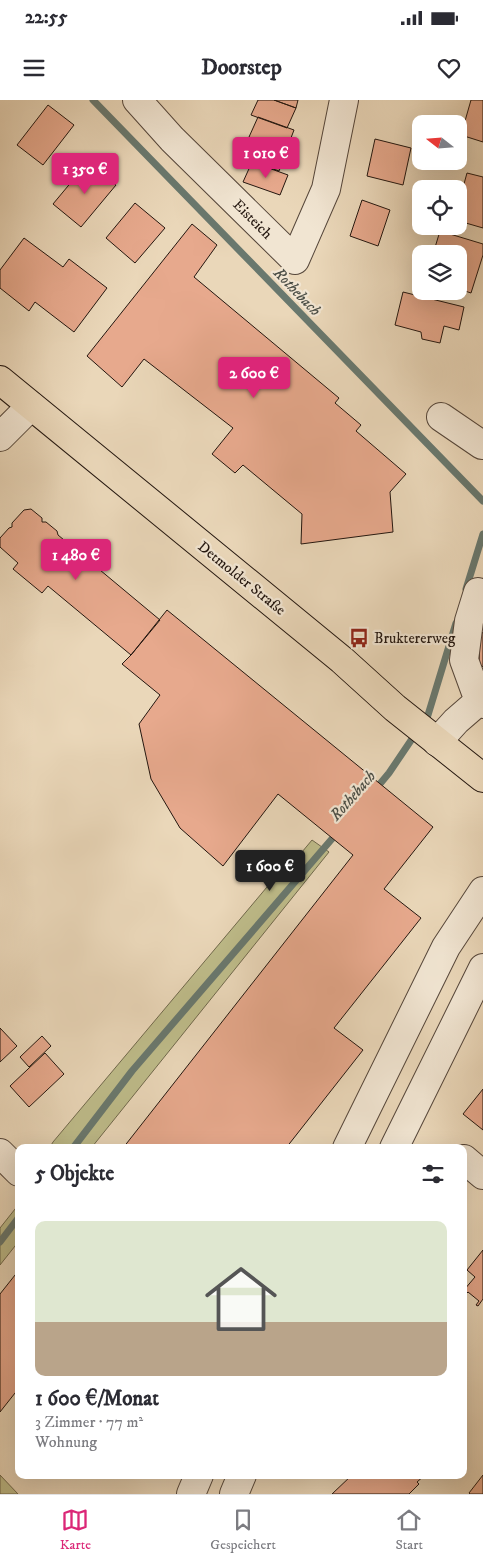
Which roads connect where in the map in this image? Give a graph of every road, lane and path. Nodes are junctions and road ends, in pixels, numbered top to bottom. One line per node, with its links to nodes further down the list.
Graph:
1 (137, 100): 2 (street, Eisteich)
2 (344, 100)
3 (0, 380): 4 (main road, Detmolder Straße)
4 (31, 406): 6 (street); 10 (main road, Detmolder Straße)
5 (441, 416): 7 (street)
6 (0, 436)
7 (483, 444)
8 (478, 592): 9 (street)
9 (481, 702): 10 (street)
10 (426, 733): 11 (main road, Detmolder Straße)
11 (483, 778)
12 (483, 891): 14 (street)
13 (483, 968): 15 (street)
14 (349, 1144)
15 (396, 1144)
16 (0, 1153): 18 (street)
17 (467, 1161): 19 (street)
18 (15, 1168)
19 (483, 1175)
20 (197, 1479): 22 (street)
21 (240, 1479): 23 (street)
22 (191, 1494)
23 (234, 1494)

